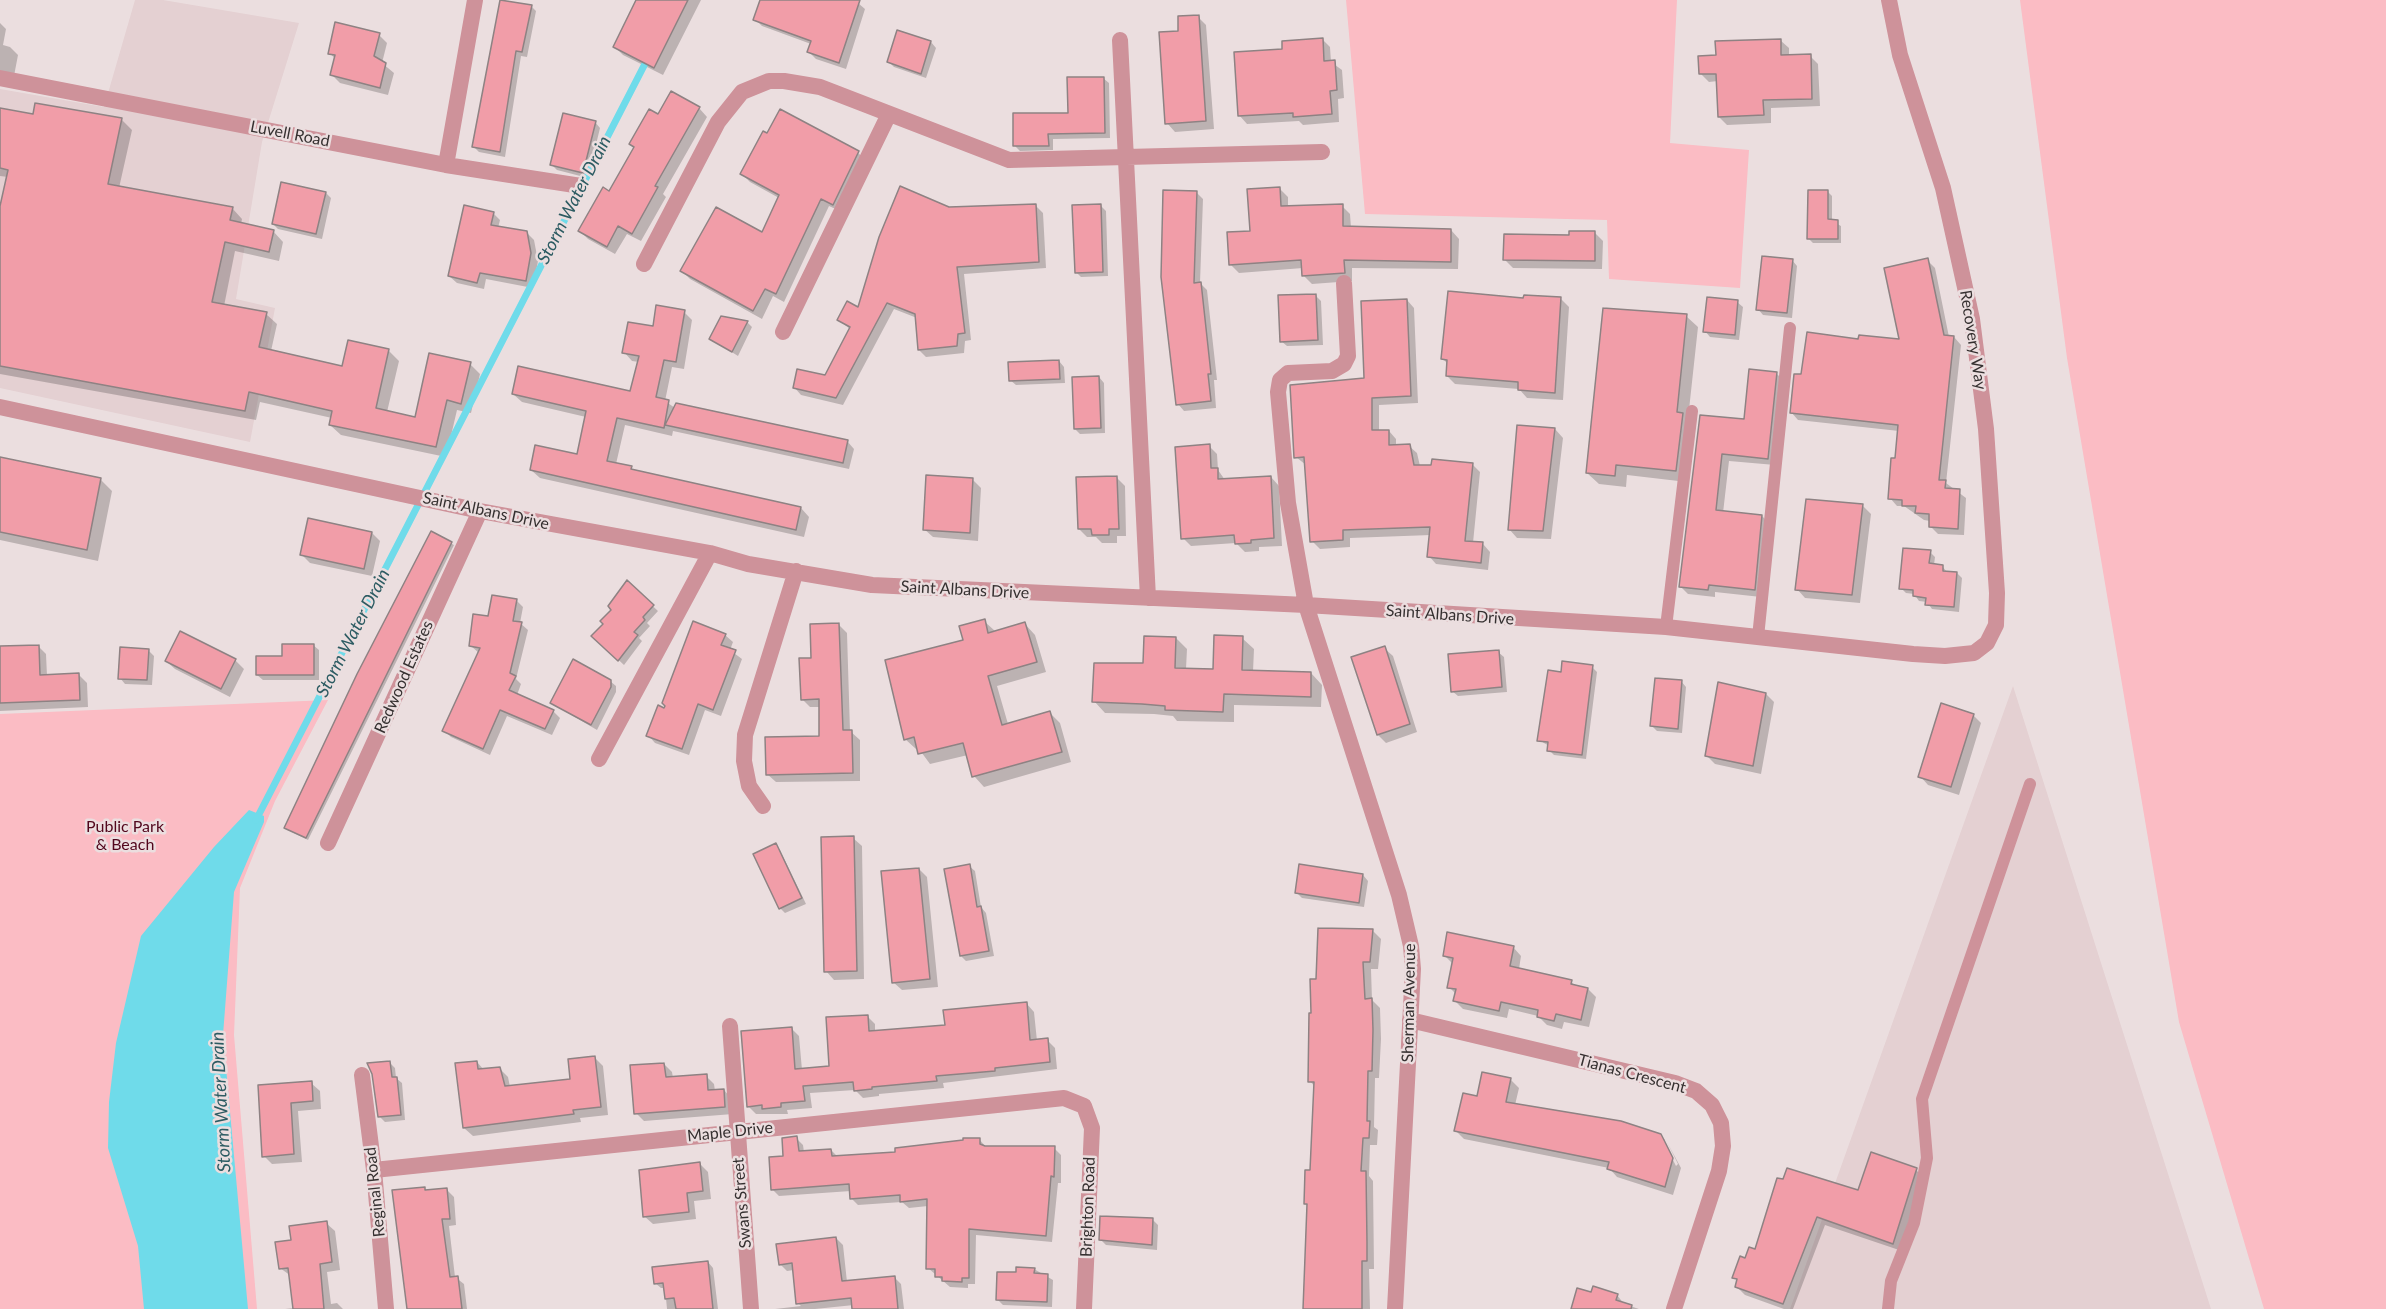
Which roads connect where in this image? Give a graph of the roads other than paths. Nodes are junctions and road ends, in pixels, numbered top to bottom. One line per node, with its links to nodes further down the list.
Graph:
1 (475, 0): 8 (street)
2 (1889, 0): 23 (street, Recovery Way)
3 (1120, 40): 7 (street)
4 (0, 78): 8 (street, Luvell Road)
5 (889, 114): 7 (street); 10 (street); 13 (street)
6 (1322, 152): 7 (street)
7 (1128, 157): 19 (street)
8 (446, 165): 9 (street, Luvell Road)
9 (581, 186)
10 (644, 264)
11 (1344, 283): 20 (street, Sherman Avenue)
12 (1790, 328): 22 (lane)
13 (783, 332)
14 (0, 407): 16 (street, Saint Albans Drive)
15 (1692, 411): 21 (lane)
16 (480, 511): 17 (street, Saint Albans Drive); 27 (street, Redwood Estates)
17 (710, 553): 18 (street, Saint Albans Drive); 24 (street)
18 (796, 571): 19 (street, Saint Albans Drive); 26 (street)
19 (1148, 598): 20 (street, Saint Albans Drive)
20 (1306, 605): 21 (street, Saint Albans Drive); 28 (street, Sherman Avenue)
21 (1666, 627): 22 (street, Saint Albans Drive)
22 (1758, 637): 23 (street, Saint Albans Drive)
23 (1945, 656)
24 (599, 759)
25 (2030, 784): 39 (lane)
26 (763, 806)
27 (328, 843)
28 (1410, 1020): 37 (street, Sherman Avenue); 38 (street, Tianas Crescent)
29 (730, 1026): 32 (street, Swans Street)
30 (362, 1076): 33 (street, Reginal Road)
31 (1084, 1106): 32 (street, Maple Drive); 36 (street, Brighton Road)
32 (736, 1132): 33 (street, Maple Drive); 35 (street, Swans Street)
33 (374, 1170): 34 (street, Reginal Road)
34 (386, 1309)
35 (751, 1309)
36 (1084, 1309)
37 (1395, 1309)
38 (1674, 1309)
39 (1888, 1309)

